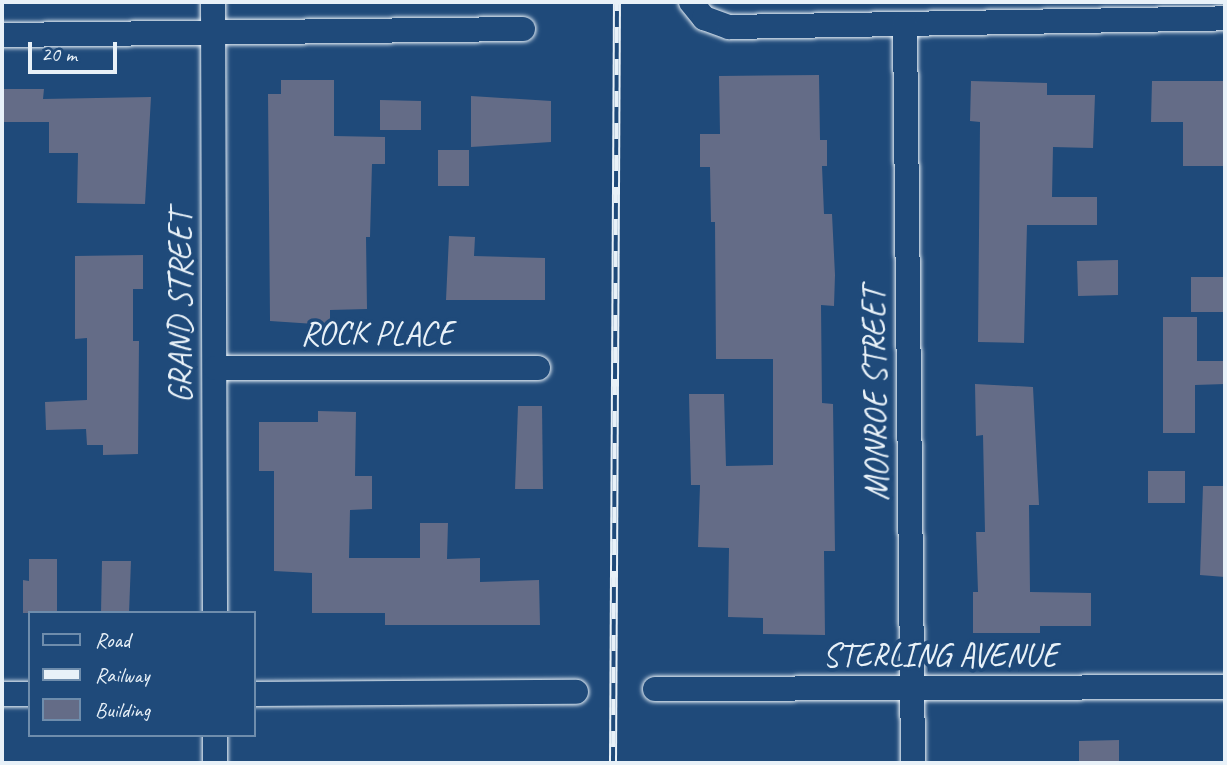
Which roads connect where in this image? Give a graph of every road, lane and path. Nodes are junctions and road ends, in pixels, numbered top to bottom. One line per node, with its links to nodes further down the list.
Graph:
1 (213, 2): 6 (street, GRAND STREET)
2 (694, 8): 4 (street)
3 (1225, 18): 4 (street)
4 (905, 24): 13 (street, MONROE STREET)
5 (523, 29): 6 (street)
6 (213, 32): 7 (street); 8 (street, GRAND STREET)
7 (2, 35)
8 (215, 368): 9 (street, ROCK PLACE); 10 (street, GRAND STREET)
9 (538, 368)
10 (215, 611)
11 (1225, 687): 13 (street, STERLING AVENUE)
12 (655, 689): 13 (street, STERLING AVENUE)
13 (913, 689): 20 (street, MONROE STREET)
14 (576, 692): 17 (street)
15 (2, 694): 16 (street)
16 (28, 694)
17 (256, 694)
18 (215, 737): 19 (street)
19 (215, 763)
20 (913, 763)

